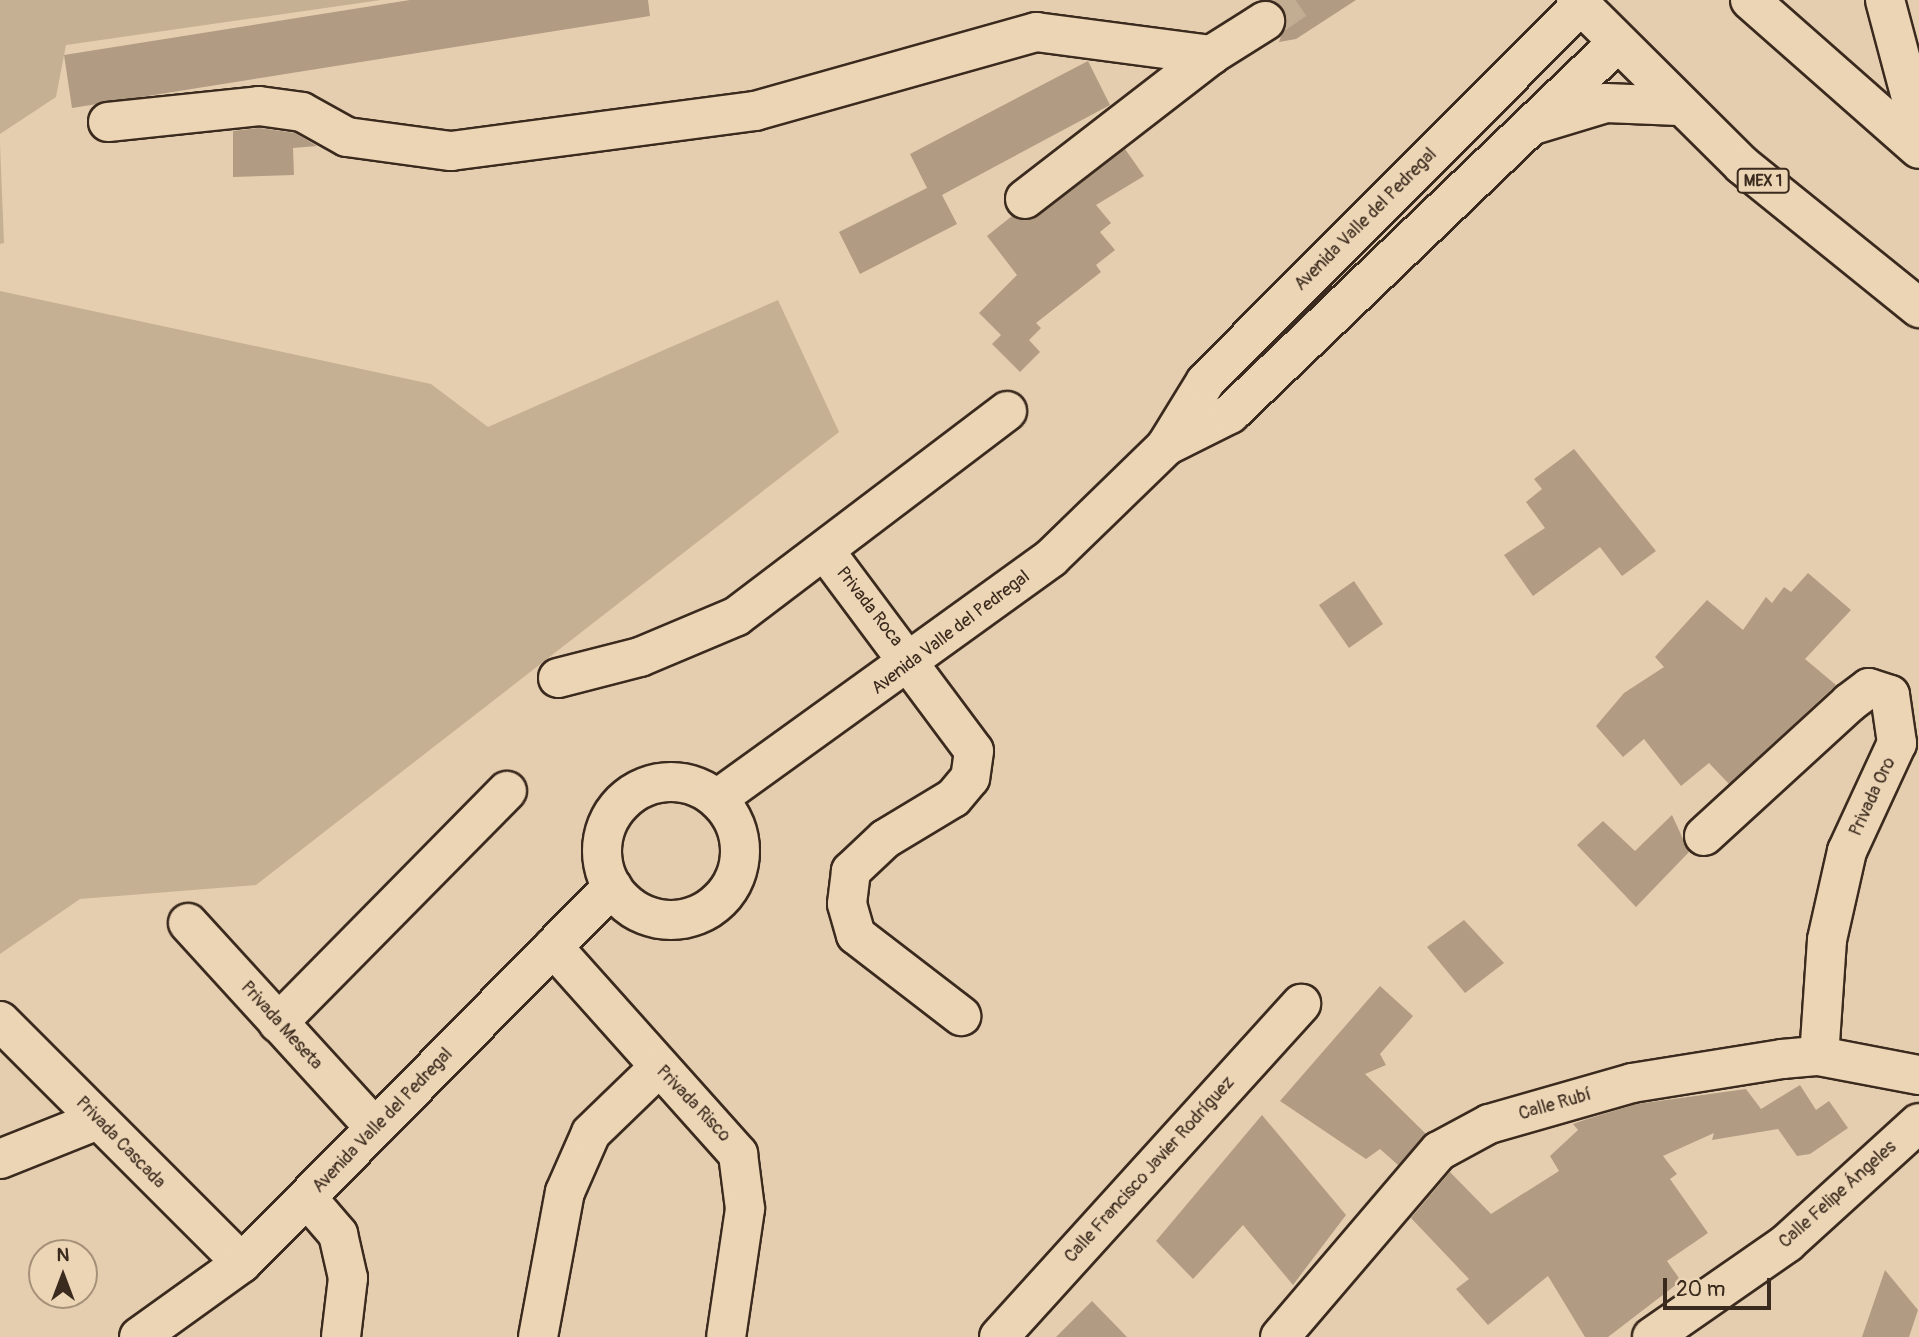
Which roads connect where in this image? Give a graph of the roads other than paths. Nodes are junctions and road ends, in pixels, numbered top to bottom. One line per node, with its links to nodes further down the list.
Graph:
1 (1750, 0): 11 (street)
2 (1885, 0): 10 (street)
3 (1578, 3): 5 (street, MEX 1); 13 (street, Avenida Valle del Pedregal)
4 (1265, 21): 6 (street)
5 (1615, 45): 7 (street, MEX 1); 9 (street, Avenida Valle del Pedregal)
6 (1211, 55): 8 (street); 12 (street)
7 (1679, 106): 9 (street); 15 (street, MEX 1)
8 (108, 122)
9 (1533, 125): 14 (street, Avenida Valle del Pedregal)
10 (1919, 128)
11 (1919, 149)
12 (1025, 199)
13 (1323, 263): 14 (street); 17 (street, Avenida Valle del Pedregal)
14 (1357, 293): 17 (street, Avenida Valle del Pedregal)
15 (1919, 308)
16 (1007, 411): 18 (street)
17 (1166, 446): 19 (street, Avenida Valle del Pedregal)
18 (825, 551): 19 (street, Privada Roca); 20 (street)
19 (914, 663): 22 (street, Avenida Valle del Pedregal); 28 (street, Privada Roca)
20 (558, 678)
21 (507, 792): 30 (street)
22 (717, 799): 24 (street); 24 (street)
23 (1704, 836): 31 (street, Privada Oro)
24 (612, 887): 26 (street, Avenida Valle del Pedregal)
25 (188, 923): 30 (street, Privada Meseta)
26 (553, 947): 32 (street, Privada Risco); 36 (street, Avenida Valle del Pedregal)
27 (1301, 1004): 45 (street, Calle Francisco Javier Rodríguez)
28 (961, 1016)
29 (0, 1021): 34 (street, Privada Cascada)
30 (278, 1023): 36 (street, Privada Meseta)
31 (1819, 1056): 33 (street, Calle Rubí); 46 (street, Calle Rubí)
32 (658, 1068): 43 (street); 44 (street, Privada Risco)
33 (1919, 1075)
34 (98, 1120): 37 (street); 39 (street, Privada Cascada)
35 (1919, 1123): 40 (street, Calle Felipe Ángeles)
36 (375, 1128): 38 (street, Avenida Valle del Pedregal)
37 (0, 1159)
38 (307, 1198): 39 (street, Avenida Valle del Pedregal); 42 (street)
39 (242, 1263): 41 (street, Avenida Valle del Pedregal)
40 (1671, 1330)
41 (139, 1337)
42 (341, 1337)
43 (538, 1337)
44 (726, 1337)
45 (999, 1337)
46 (1280, 1337)

